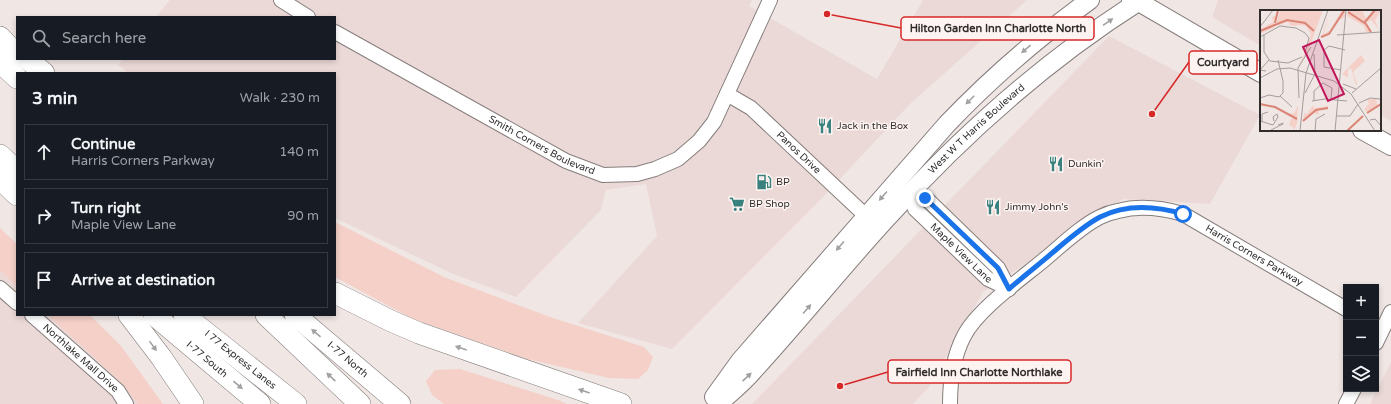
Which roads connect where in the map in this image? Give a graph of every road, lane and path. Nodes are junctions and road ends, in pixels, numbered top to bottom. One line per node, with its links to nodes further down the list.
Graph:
1 (280, 0): 5 (street)
2 (770, 0): 17 (street, Smith Corners Boulevard)
3 (1090, 0): 25 (main road, West W T Harris Boulevard, one-way to 25)
4 (1137, 0): 15 (main road); 23 (main road, West W T Harris Boulevard, one-way to 4)
5 (306, 16)
6 (336, 33): 17 (street, Smith Corners Boulevard)
7 (0, 37): 8 (highway); 9 (highway)
8 (16, 50)
9 (16, 53)
10 (23, 60): 13 (highway)
11 (28, 60): 14 (highway)
12 (0, 62): 16 (highway)
13 (34, 72)
14 (43, 72)
15 (1260, 72)
16 (16, 77)
17 (727, 94): 25 (street, Panos Drive)
18 (1364, 131): 19 (main road)
19 (1391, 146)
20 (0, 155): 21 (highway)
21 (16, 170)
22 (0, 180): 24 (highway)
23 (909, 193): 27 (street, Maple View Lane); 48 (main road, West W T Harris Boulevard, one-way to 23)
24 (16, 194)
25 (866, 216): 47 (main road, West W T Harris Boulevard, one-way to 47)
26 (0, 288): 29 (street)
27 (1009, 289): 30 (street, Harris Corners Parkway); 49 (street, Harris Corners Parkway)
28 (336, 293): 46 (highway, one-way to 28)
29 (16, 302)
30 (1343, 307)
31 (1391, 312): 38 (street)
32 (33, 316): 40 (street, Northlake Mall Drive)
33 (130, 316): 41 (highway, one-way to 41)
34 (155, 316): 42 (highway, I-77 South, one-way to 42)
35 (185, 316): 43 (highway, I 77 Express Lanes)
36 (267, 316): 44 (highway, one-way to 36)
37 (296, 316): 45 (highway, I-77 North, one-way to 37)
38 (1380, 325)
39 (1352, 392): 50 (street)
40 (126, 404)
41 (193, 404)
42 (260, 404)
43 (296, 404)
44 (360, 404)
45 (400, 404)
46 (621, 404)
47 (709, 404)
48 (718, 404)
49 (950, 404)
50 (1346, 404)

